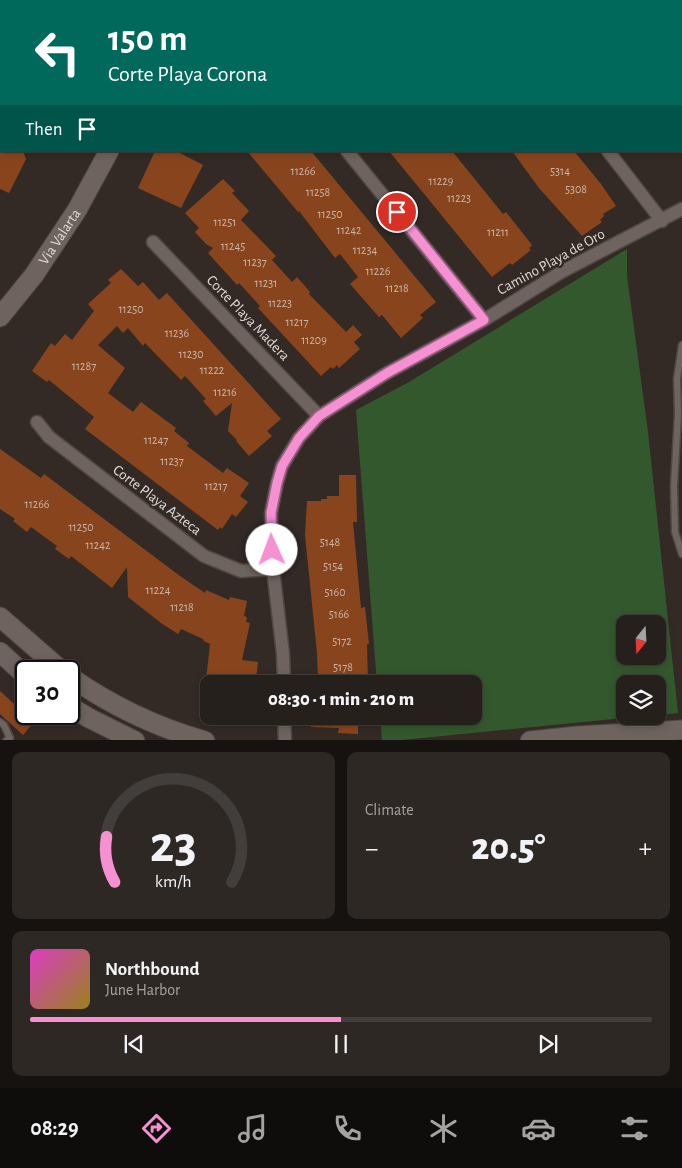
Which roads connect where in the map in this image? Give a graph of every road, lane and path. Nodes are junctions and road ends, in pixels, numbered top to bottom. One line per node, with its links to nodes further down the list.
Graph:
1 (108, 152): 7 (main road, Via Valarta)
2 (348, 152): 8 (street)
3 (609, 152): 5 (street)
4 (682, 210): 5 (street, Camino Playa de Oro)
5 (662, 221): 8 (street, Camino Playa de Oro)
6 (152, 242): 10 (street, Corte Playa Madera)
7 (0, 317)
8 (484, 320): 10 (street, Camino Playa de Oro)
9 (682, 345): 12 (lane)
10 (319, 416): 13 (street, Camino Playa de Oro)
11 (36, 422): 13 (street, Corte Playa Azteca)
12 (682, 554)
13 (273, 569): 18 (street, Camino Playa de Oro)
14 (0, 617): 16 (main road)
15 (0, 652): 17 (main road)
16 (49, 660)
17 (15, 666)
18 (284, 675)
19 (80, 683): 26 (main road)
20 (80, 713): 25 (main road)
21 (0, 722): 24 (lane)
22 (284, 725): 27 (street)
23 (671, 734): 28 (main road)
24 (6, 740)
25 (135, 740)
26 (205, 740)
27 (285, 740)
28 (530, 740)

